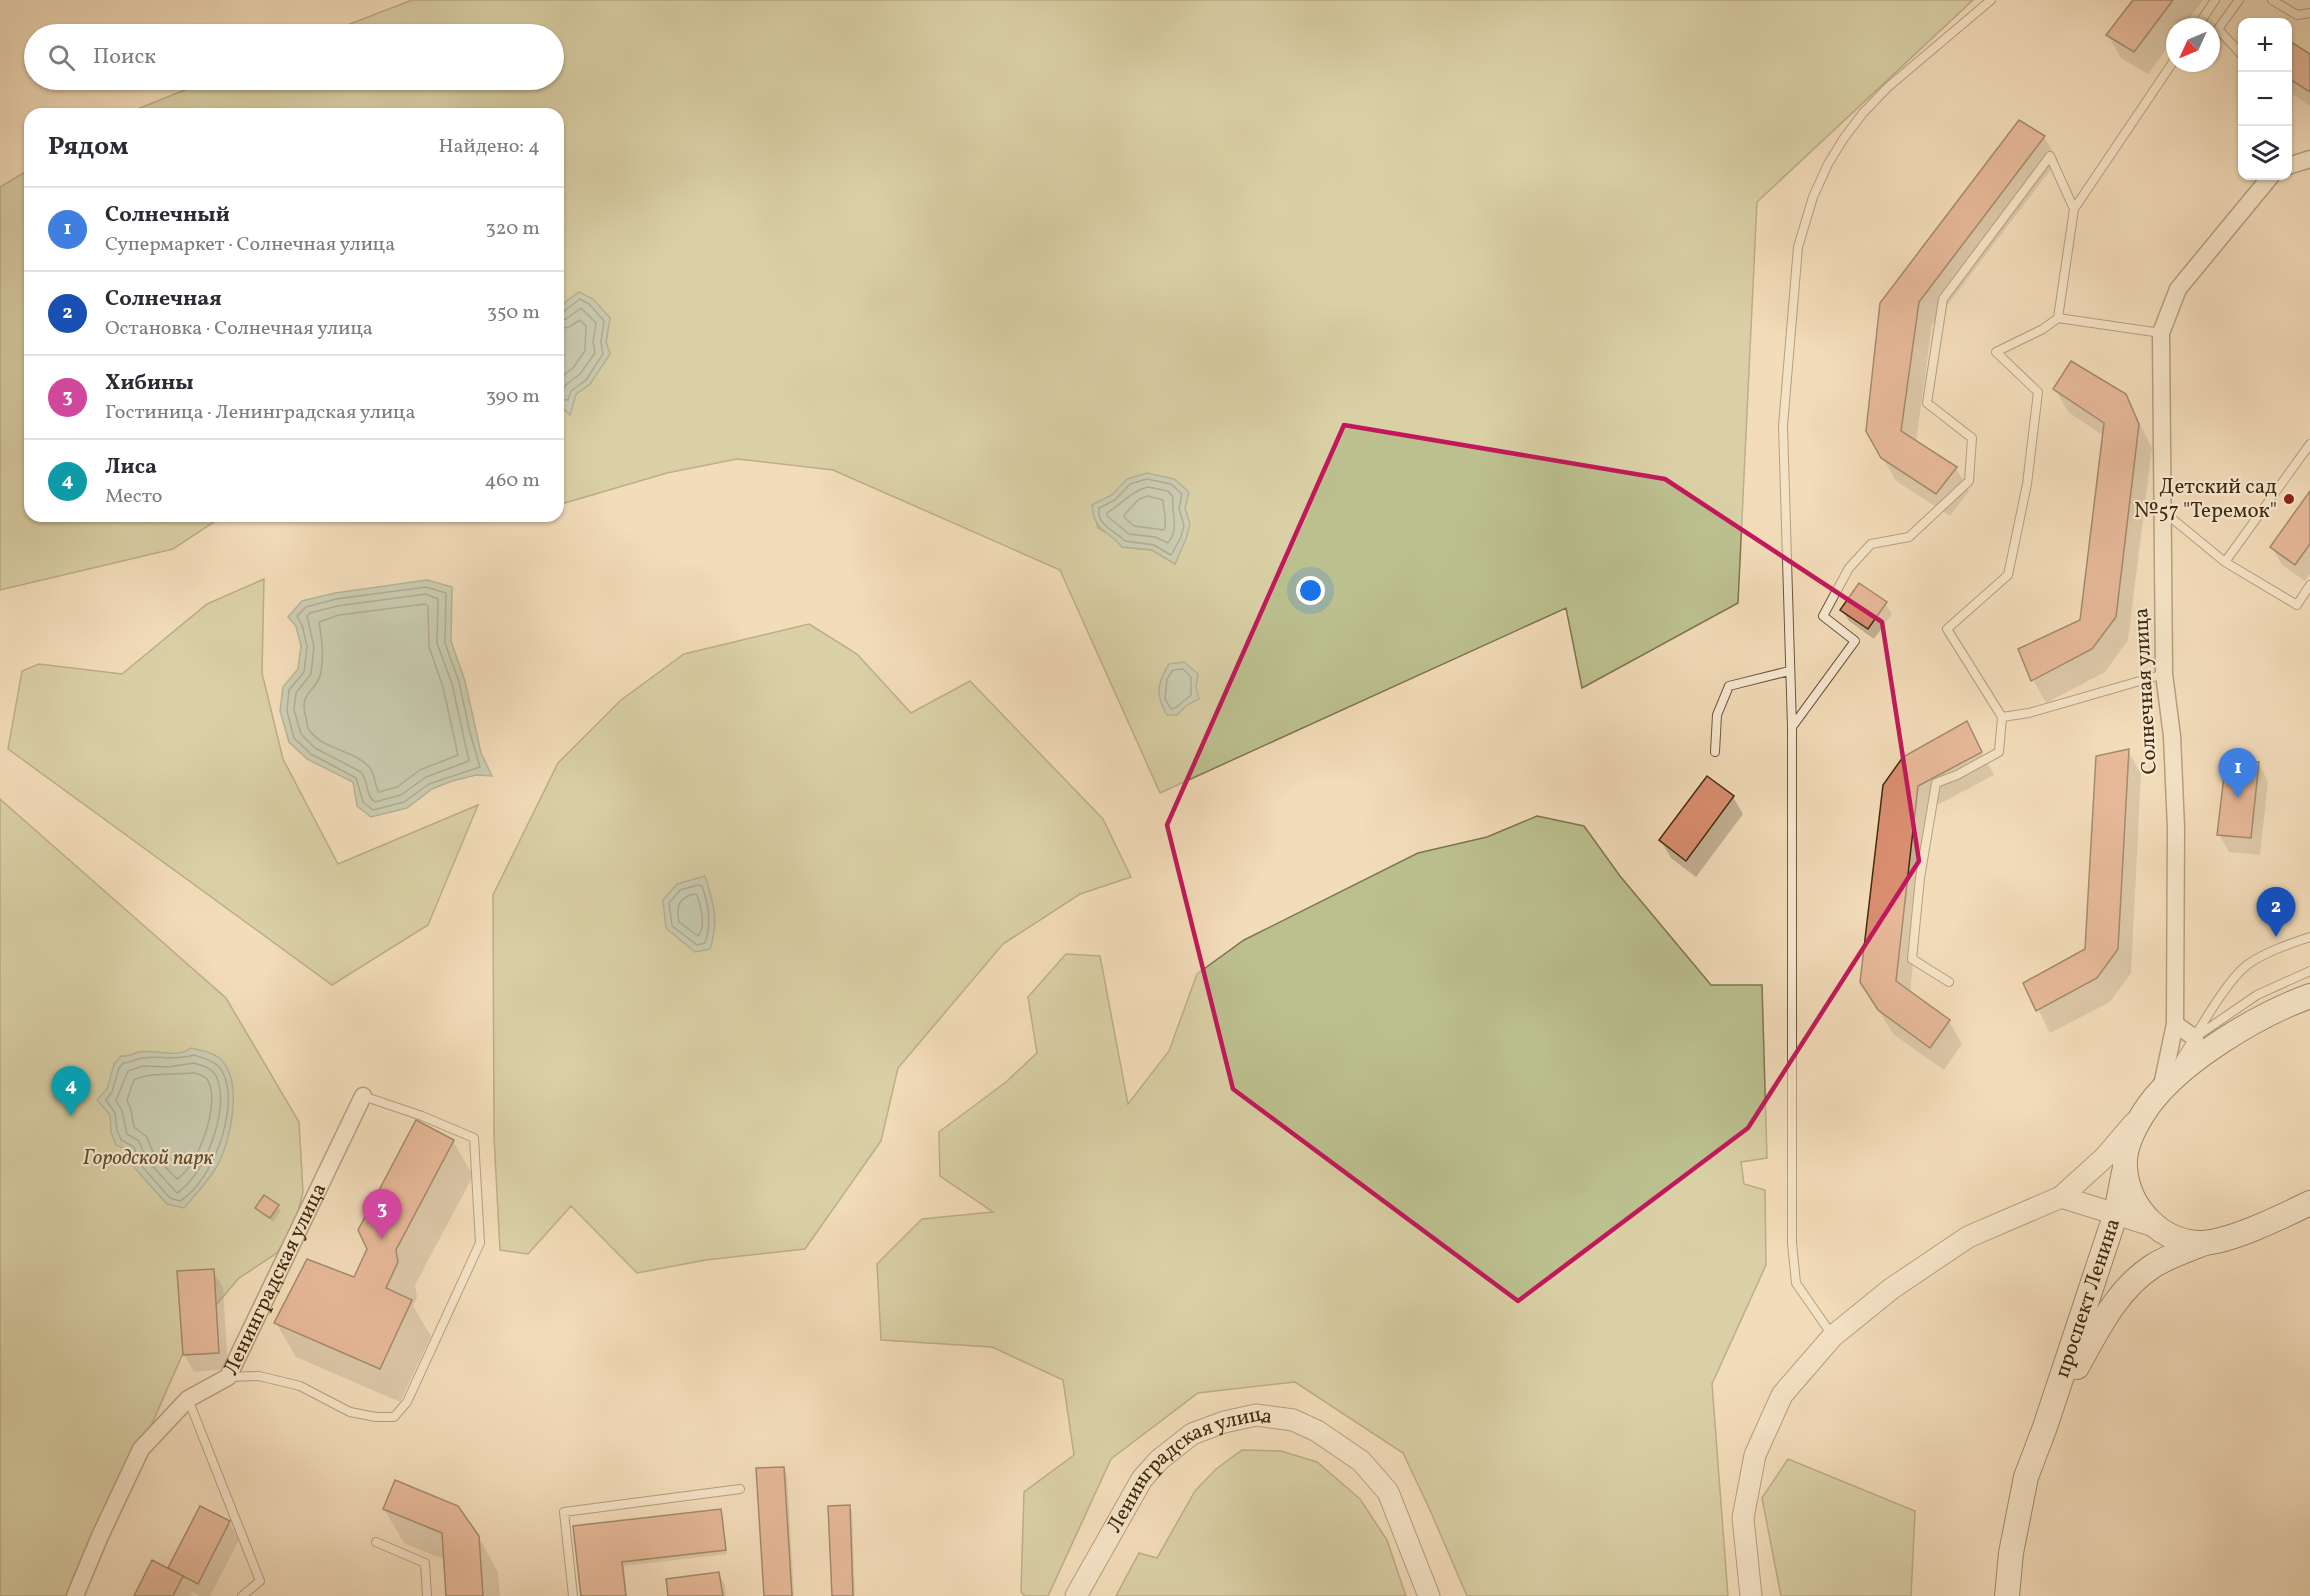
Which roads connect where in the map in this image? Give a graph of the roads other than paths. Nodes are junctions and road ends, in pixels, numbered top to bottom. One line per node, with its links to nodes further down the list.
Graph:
1 (1991, 0): 19 (lane)
2 (2215, 0): 6 (lane)
3 (2239, 0): 7 (lane)
4 (2272, 0): 5 (lane)
5 (2310, 13)
6 (2203, 18)
7 (2238, 51)
8 (2166, 72): 12 (lane)
9 (2310, 159): 10 (street)
10 (2292, 165)
11 (2268, 180): 14 (street, Солнечная улица)
12 (2074, 209): 13 (lane); 22 (lane)
13 (2058, 318): 14 (lane); 21 (lane)
14 (2161, 333): 16 (street, Солнечная улица)
15 (2310, 444): 17 (lane)
16 (2164, 512): 17 (lane); 20 (street, Солнечная улица)
17 (2225, 562): 18 (lane)
18 (2310, 585)
19 (1789, 671): 22 (lane); 23 (lane)
20 (2164, 674): 21 (lane); 28 (street, Солнечная улица)
21 (2002, 717): 26 (lane)
22 (1792, 727): 39 (lane)
23 (1715, 752)
24 (2310, 937): 29 (lane)
25 (2310, 971): 29 (lane)
26 (1949, 982)
27 (2310, 996): 30 (main road, проспект Ленина)
28 (2175, 1024): 29 (street); 32 (street, Солнечная улица)
29 (2195, 1038): 30 (main road); 32 (lane)
30 (2221, 1042): 32 (main road, проспект Ленина)
31 (363, 1096): 40 (street, Ленинградская улица); 40 (lane)
32 (2154, 1098): 33 (main road, проспект Ленина); 34 (street)
33 (2125, 1168): 36 (main road, проспект Ленина); 37 (main road)
34 (2061, 1197): 36 (street); 39 (street)
35 (2310, 1203): 38 (main road, проспект Ленина)
36 (2116, 1213): 37 (street); 42 (main road, проспект Ленина)
37 (2154, 1226): 38 (main road)
38 (2205, 1243): 42 (main road, проспект Ленина)
39 (1833, 1336): 51 (street)
40 (228, 1377): 41 (street, Ленинградская улица)
41 (188, 1399): 45 (street, Ленинградская улица); 46 (lane)
42 (2045, 1427): 52 (main road, проспект Ленина)
43 (740, 1489): 48 (lane)
44 (376, 1542): 47 (lane)
45 (75, 1596)
46 (242, 1596)
47 (427, 1596)
48 (573, 1596)
49 (1076, 1596): 50 (street, Ленинградская улица)
50 (1430, 1596)
51 (1751, 1596)
52 (2007, 1596)

